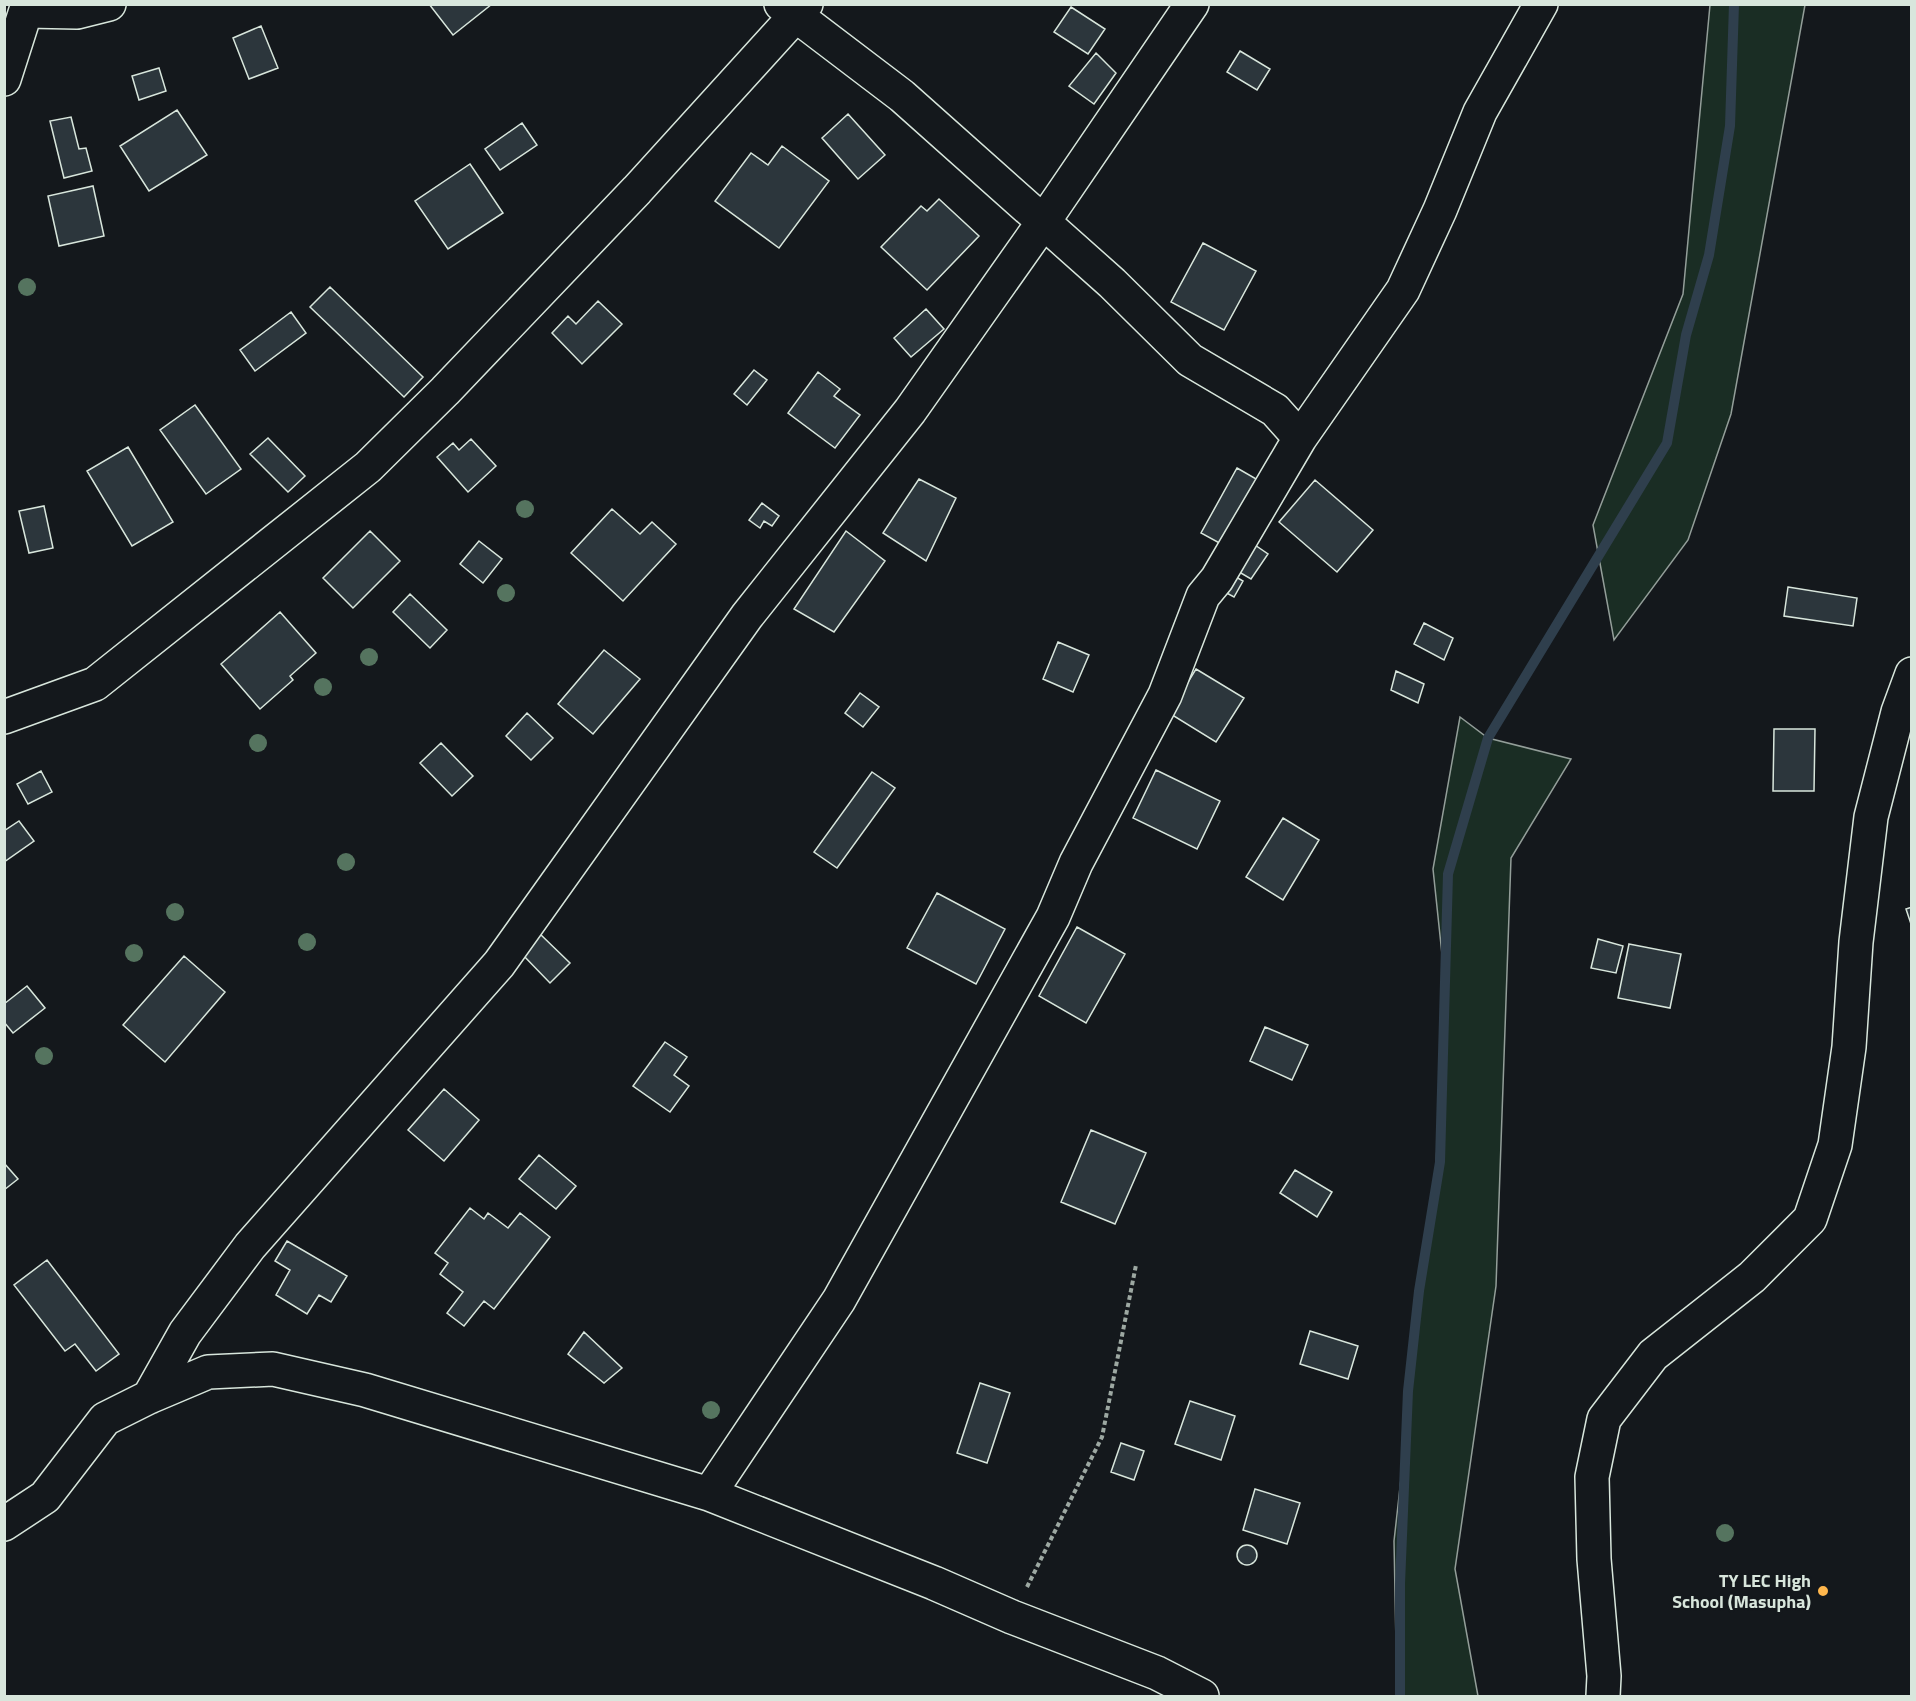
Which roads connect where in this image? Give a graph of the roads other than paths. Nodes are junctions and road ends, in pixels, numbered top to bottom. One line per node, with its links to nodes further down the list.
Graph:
1 (109, 4): 4 (street)
2 (1192, 4): 7 (street)
3 (1540, 4): 8 (street)
4 (28, 8): 6 (street)
5 (794, 9): 7 (street); 10 (street)
6 (4, 80)
7 (1044, 221): 8 (street); 11 (street)
8 (1300, 438): 12 (street)
9 (1911, 674): 15 (street)
10 (4, 717)
11 (149, 1397): 12 (street); 13 (street)
12 (709, 1494): 14 (street)
13 (4, 1524)
14 (1202, 1696)
15 (1603, 1696)

